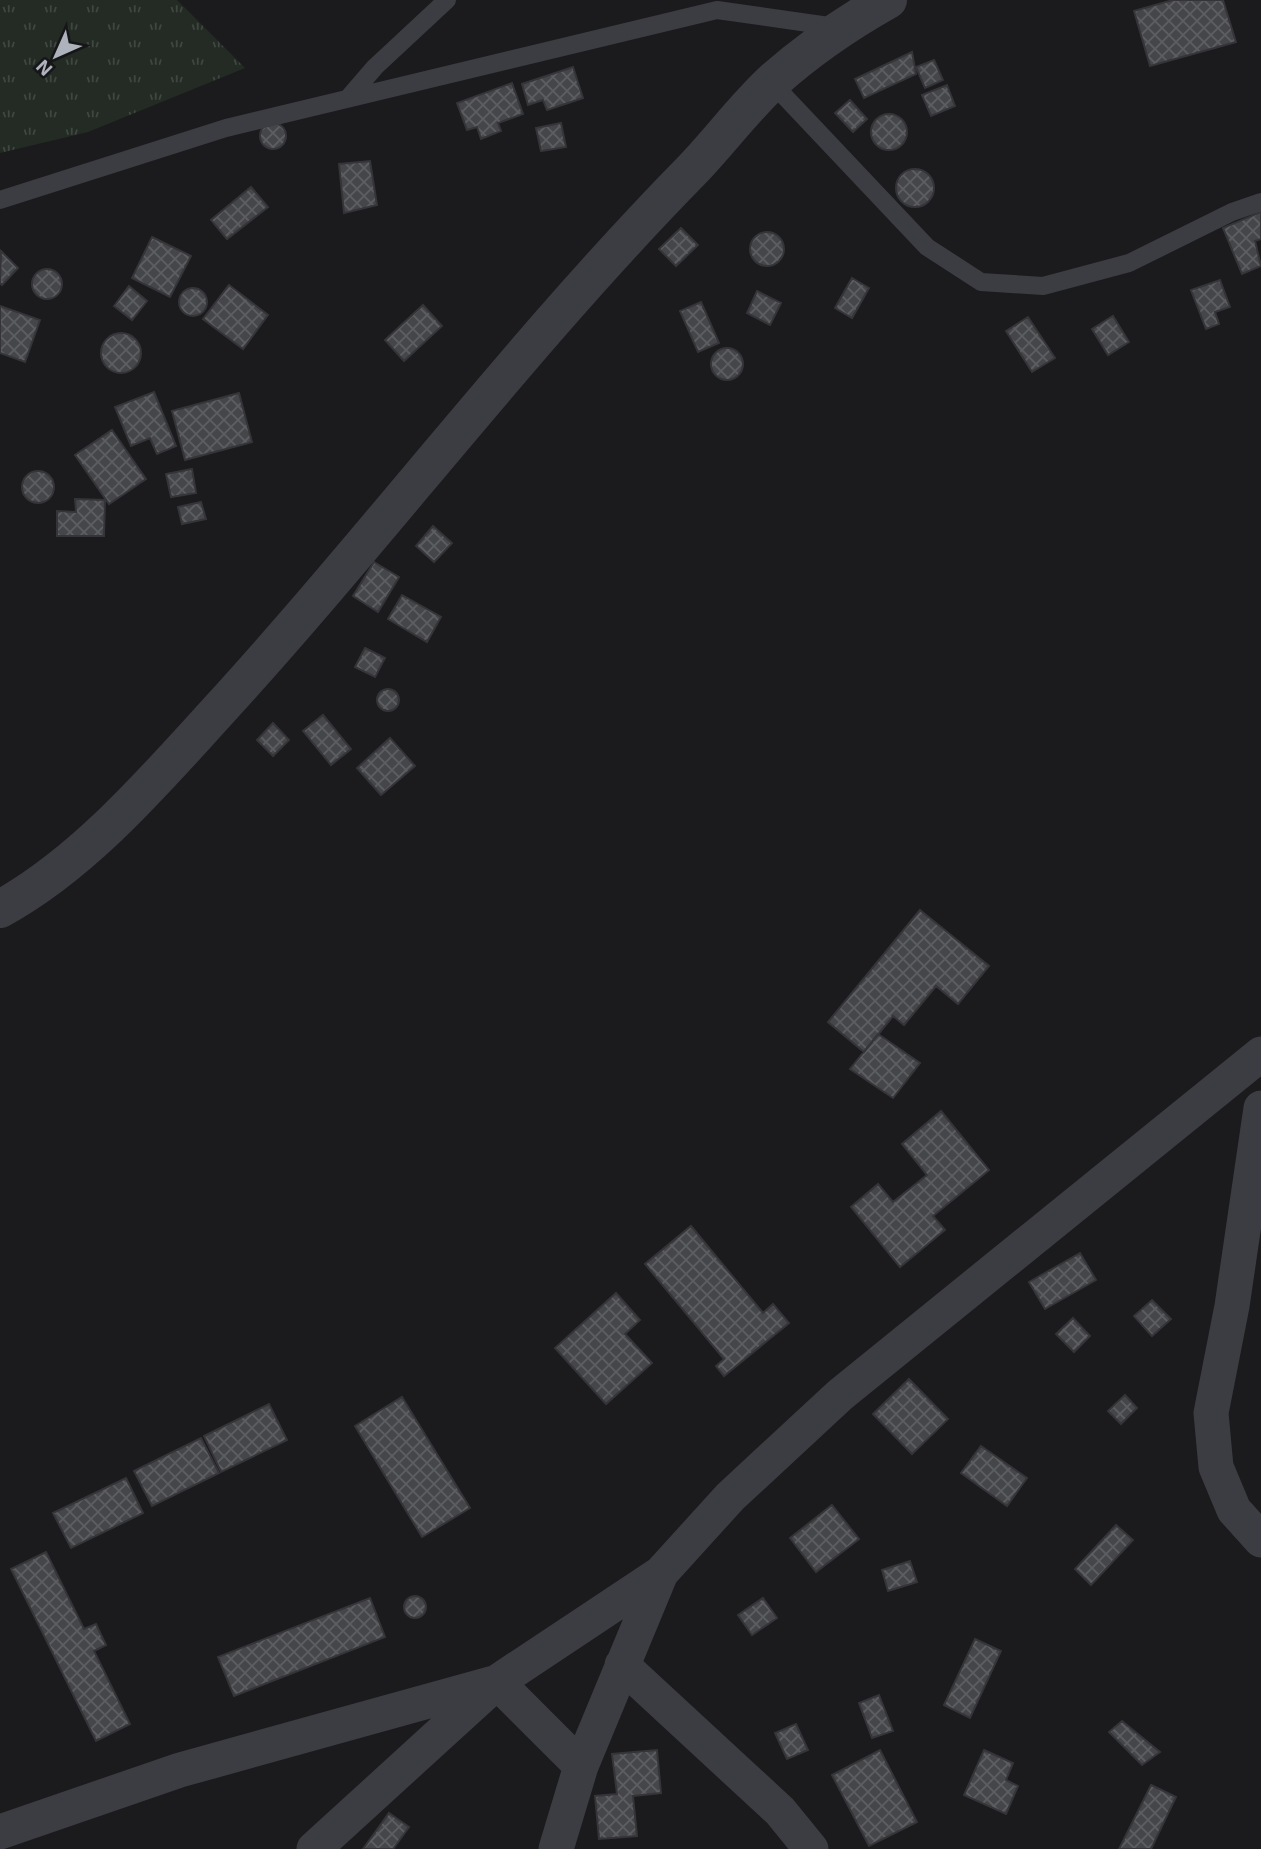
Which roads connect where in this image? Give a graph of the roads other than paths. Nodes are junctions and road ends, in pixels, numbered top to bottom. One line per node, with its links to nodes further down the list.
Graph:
1 (447, 0): 5 (lane)
2 (888, 0): 3 (street)
3 (840, 27): 4 (street); 5 (lane)
4 (772, 83): 7 (lane); 8 (street)
5 (349, 96): 6 (lane)
6 (0, 200)
7 (1261, 202)
8 (0, 909)
9 (1261, 1054): 12 (street)
10 (1261, 1108): 11 (street)
11 (1261, 1540)
12 (661, 1573): 13 (street); 14 (street)
13 (622, 1665): 15 (street); 19 (street)
14 (497, 1682): 15 (street); 16 (street); 17 (street)
15 (581, 1766): 18 (street)
16 (0, 1832)
17 (314, 1849)
18 (556, 1849)
19 (811, 1849)

